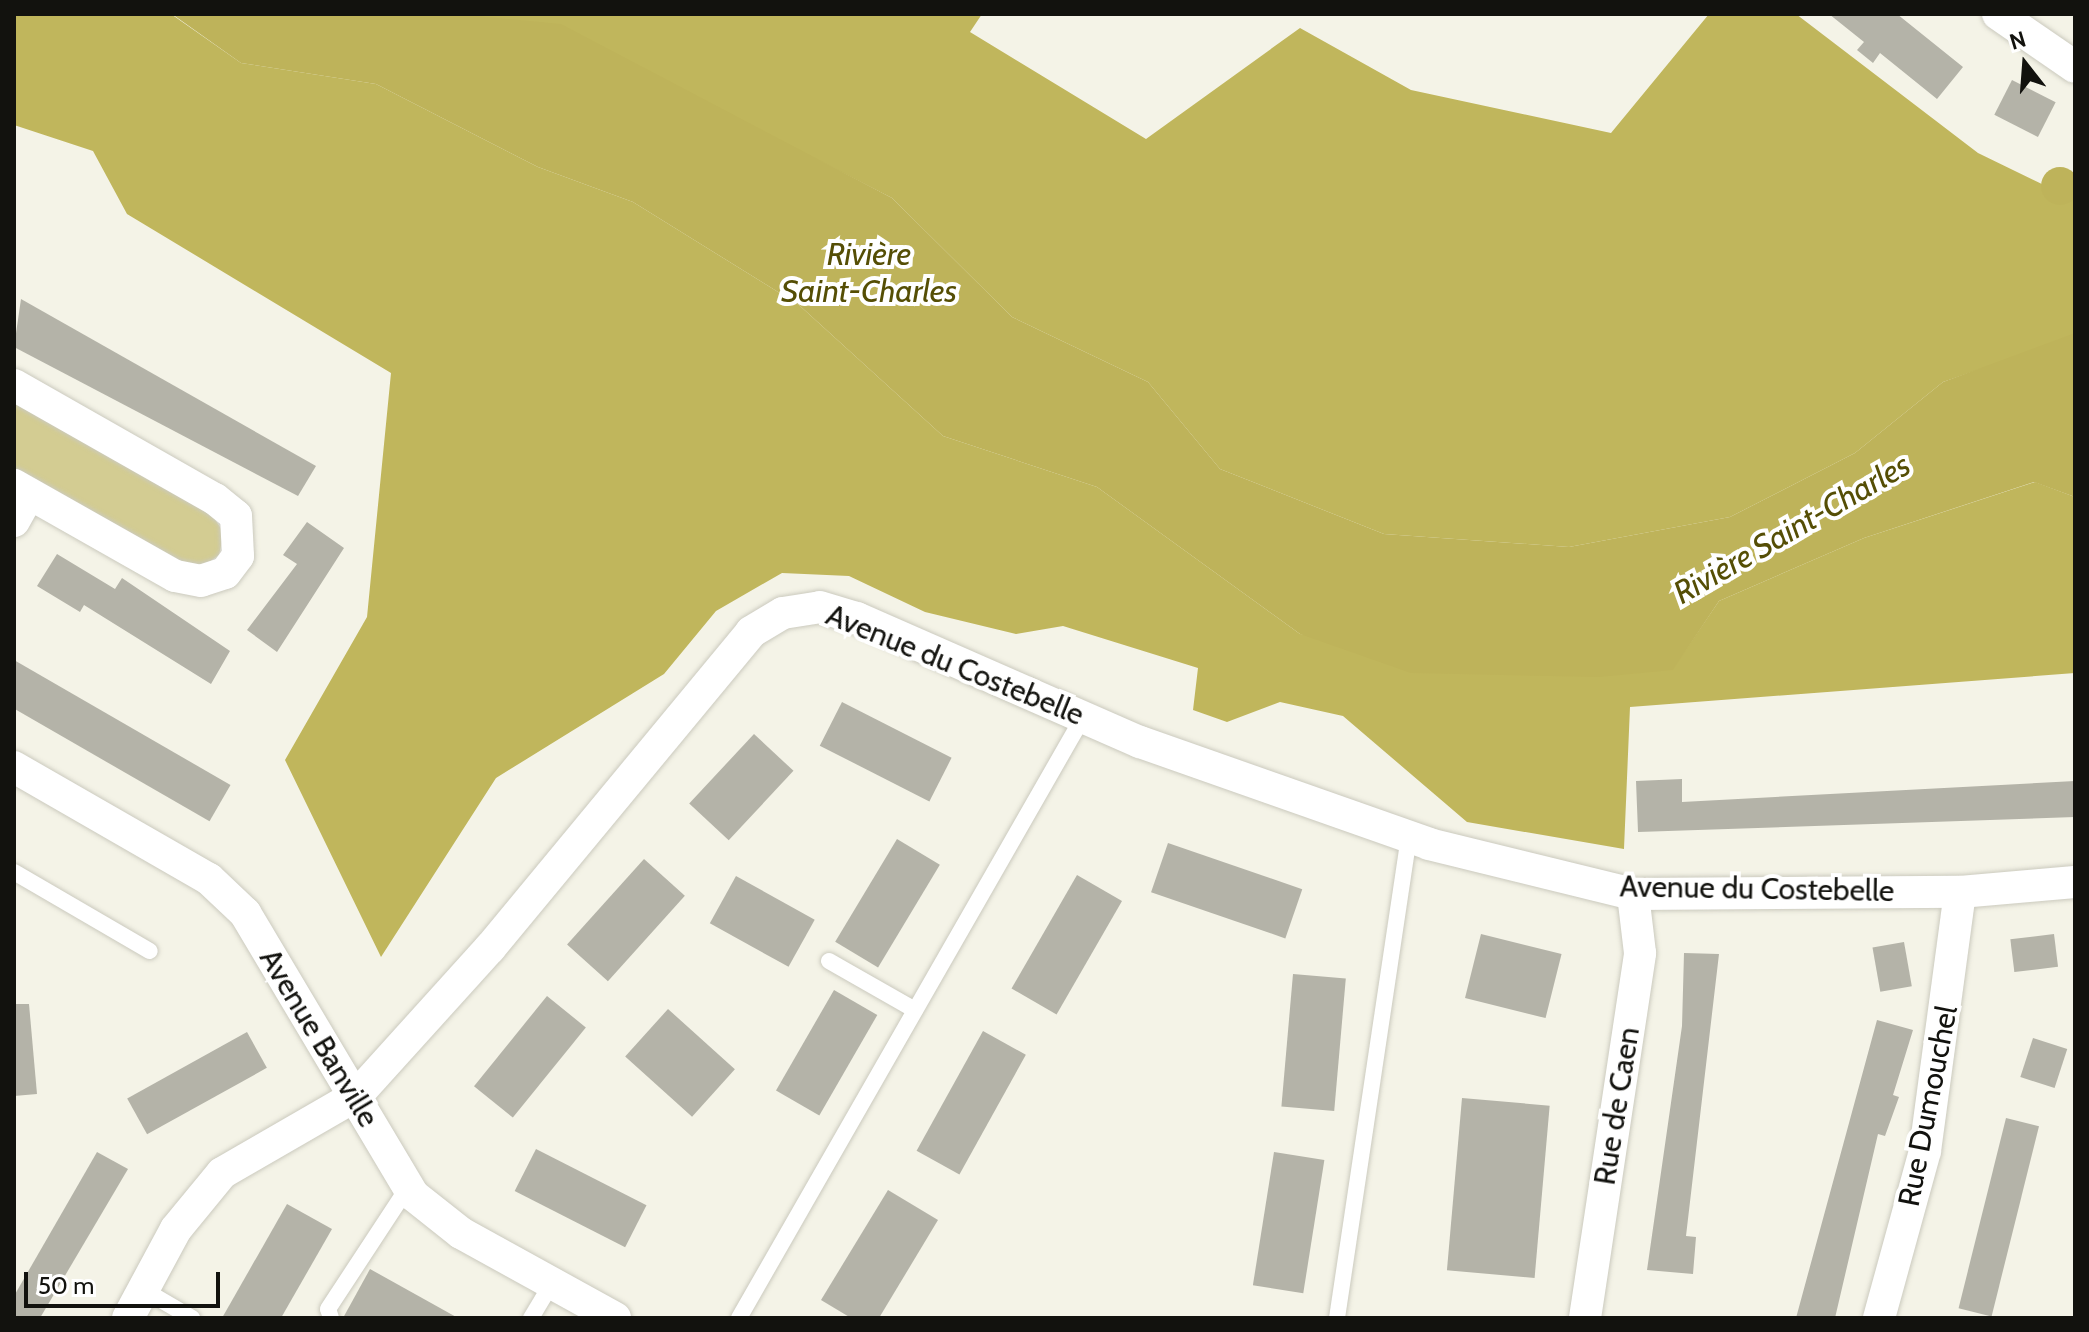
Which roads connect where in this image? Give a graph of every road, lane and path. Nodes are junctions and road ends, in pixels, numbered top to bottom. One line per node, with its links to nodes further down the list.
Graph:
1 (1998, 14): 2 (street)
2 (2075, 67)
3 (14, 385): 4 (street)
4 (19, 500)
5 (1083, 717): 7 (street, Avenue du Costebelle); 14 (lane); 15 (street, Avenue du Costebelle)
6 (14, 767): 15 (street, Avenue Banville)
7 (1409, 837): 11 (street, Avenue du Costebelle); 25 (lane)
8 (14, 872): 12 (lane)
9 (2075, 882): 10 (street, Avenue du Costebelle)
10 (1960, 892): 11 (street, Avenue du Costebelle); 27 (street, Rue Dumouchel)
11 (1633, 894): 26 (street, Rue de Caen)
12 (150, 951)
13 (829, 961): 14 (lane)
14 (915, 1010): 24 (lane)
15 (357, 1095): 16 (street, Avenue Banville); 18 (street, Avenue du Costebelle)
16 (408, 1187): 17 (street, Avenue Banville); 21 (lane)
17 (552, 1283): 22 (lane); 23 (street, Avenue Banville)
18 (144, 1290): 19 (street, Avenue du Costebelle); 20 (lane)
19 (128, 1318)
20 (192, 1318)
21 (331, 1318)
22 (531, 1318)
23 (615, 1318)
24 (739, 1318)
25 (1337, 1318)
26 (1585, 1318)
27 (1879, 1318)

